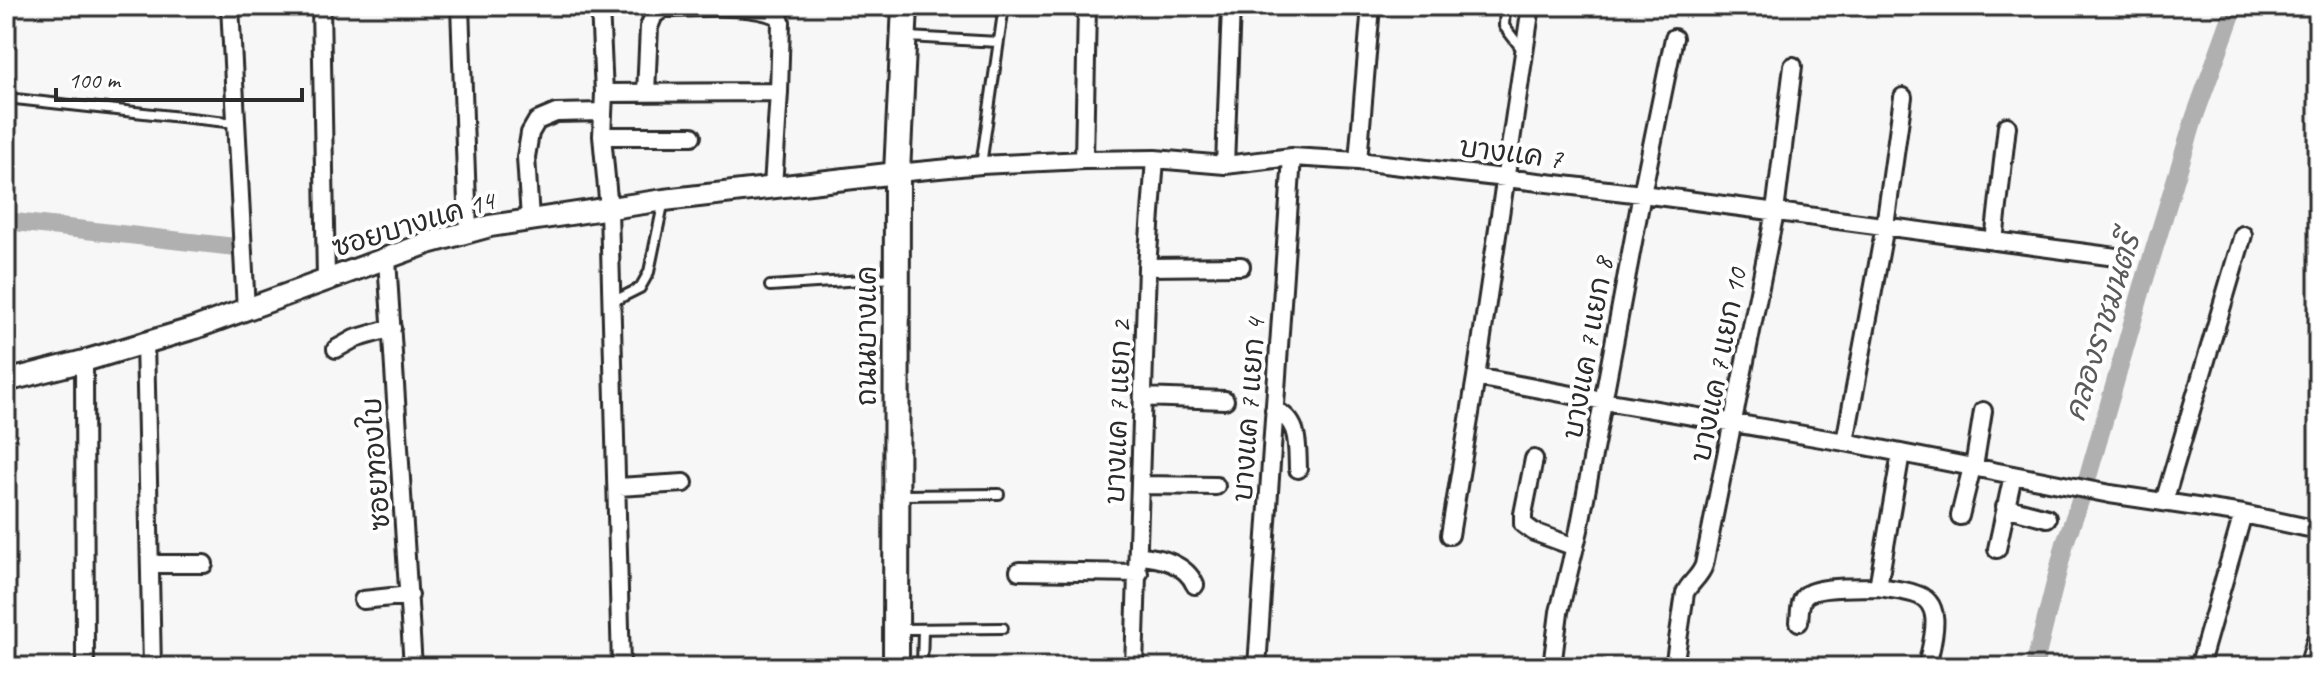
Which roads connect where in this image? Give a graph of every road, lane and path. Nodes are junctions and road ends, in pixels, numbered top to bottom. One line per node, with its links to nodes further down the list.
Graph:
1 (230, 6): 23 (street)
2 (321, 6): 50 (street)
3 (460, 6): 42 (street)
4 (600, 6): 18 (street)
5 (905, 6): 12 (main road, ถนนบางแค)
6 (1004, 6): 14 (lane)
7 (1087, 6): 29 (street)
8 (1231, 6): 32 (street)
9 (1371, 6): 30 (street)
10 (1505, 6): 15 (lane)
11 (1531, 6): 15 (street)
12 (903, 36): 14 (lane); 33 (main road, ถนนบางแค)
13 (1674, 38): 36 (street, บางแค 7 แยก 8)
14 (998, 42): 31 (lane)
15 (1524, 52): 34 (street)
16 (1793, 66): 39 (street, บางแค 7 แยก 10)
17 (779, 92): 19 (street); 19 (street); 35 (street)
18 (604, 93): 19 (street); 22 (street)
19 (646, 93)
20 (1903, 97): 41 (street)
21 (6, 98): 23 (lane)
22 (603, 112): 25 (street); 40 (street)
23 (236, 123): 53 (street)
24 (2007, 126): 44 (street)
25 (602, 136): 26 (street); 38 (street)
26 (692, 136)
27 (1292, 157): 30 (street, บางแค 7); 32 (street, บางแค 7); 63 (street, บางแค 7 แยก 4)
28 (1155, 159): 29 (street, บางแค 7); 32 (street, บางแค 7); 48 (street, บางแค 7 แยก 2)
29 (1084, 160): 31 (street, บางแค 7)
30 (1358, 161): 34 (street, บางแค 7)
31 (981, 165): 33 (street, บางแค 7)
32 (1225, 165)
33 (897, 173): 35 (street, ซอยบางแค 14); 49 (main road, ถนนบางแค)
34 (1506, 177): 36 (street, บางแค 7); 58 (street)
35 (773, 187): 37 (street, ซอยบางแค 14)
36 (1642, 194): 39 (street, บางแค 7); 62 (street, บางแค 7 แยก 8)
37 (664, 200): 38 (street, ซอยบางแค 14); 52 (lane)
38 (609, 209): 40 (street, ซอยบางแค 14); 52 (street)
39 (1775, 212): 41 (street, บางแค 7); 65 (street, บางแค 7 แยก 10)
40 (530, 219): 42 (street, ซอยบางแค 14)
41 (1885, 226): 44 (street, บางแค 7); 66 (street)
42 (468, 231): 46 (street, ซอยบางแค 14)
43 (2243, 235): 78 (street)
44 (1994, 241): 45 (street, บางแค 7)
45 (2116, 257)
46 (387, 259): 50 (street, ซอยบางแค 14); 54 (street, ซอยทองใบ)
47 (1241, 266): 48 (street)
48 (1147, 267): 60 (street, บางแค 7 แยก 2)
49 (896, 278): 51 (lane); 77 (main road, ถนนบางแค)
50 (326, 279): 53 (street, ซอยบางแค 14)
51 (770, 286)
52 (612, 302): 75 (street)
53 (246, 310): 55 (street, ซอยบางแค 14)
54 (392, 328): 56 (street); 93 (street, ซอยทองใบ)
55 (145, 341): 57 (street, ซอยบางแค 14); 87 (street)
56 (336, 349)
57 (84, 361): 59 (street, ซอยบางแค 14); 100 (street)
58 (1476, 377): 62 (street); 84 (street)
59 (6, 381)
60 (1143, 397): 61 (street); 73 (street, บางแค 7 แยก 2)
61 (1225, 400)
62 (1604, 401): 65 (street); 85 (street, บางแค 7 แยก 8)
63 (1274, 410): 70 (street); 107 (street, บางแค 7 แยก 4)
64 (1983, 411): 69 (street)
65 (1732, 424): 66 (street); 109 (street, บางแค 7 แยก 10)
66 (1845, 442): 67 (street)
67 (1901, 453): 69 (street); 92 (street)
68 (1534, 459): 85 (street)
69 (1973, 467): 71 (street); 81 (street)
70 (1298, 469)
71 (2013, 475): 78 (street); 79 (street)
72 (684, 483): 75 (street)
73 (1140, 485): 74 (street); 89 (street, บางแค 7 แยก 2)
74 (1216, 486)
75 (618, 487): 103 (street)
76 (999, 494): 77 (lane)
77 (896, 496): 97 (main road, ถนนบางแค)
78 (2164, 502): 80 (street)
79 (2005, 507): 82 (street); 86 (street)
80 (2243, 514): 83 (street); 111 (street)
81 (1960, 516)
82 (2047, 518)
83 (2318, 530)
84 (1450, 535)
85 (1575, 547): 108 (street, บางแค 7 แยก 8)
86 (1997, 549)
87 (150, 564): 88 (street); 101 (street)
88 (204, 564)
89 (1139, 564): 90 (street); 91 (street); 106 (street, บางแค 7 แยก 2)
90 (1019, 571)
91 (1195, 585)
92 (1878, 587): 95 (street); 110 (street)
93 (410, 595): 94 (street); 102 (street, ซอยทองใบ)
94 (363, 600)
95 (1799, 622)
96 (1003, 628): 98 (lane)
97 (896, 629): 98 (lane); 104 (main road, ถนนบางแค)
98 (923, 629): 105 (lane)
99 (2318, 633): 112 (street)
100 (85, 667)
101 (152, 667)
102 (413, 667)
103 (621, 667)
104 (896, 667)
105 (922, 667)
106 (1134, 667)
107 (1257, 667)
108 (1552, 667)
109 (1674, 667)
110 (1927, 667)
111 (2199, 667)
112 (2308, 667)

